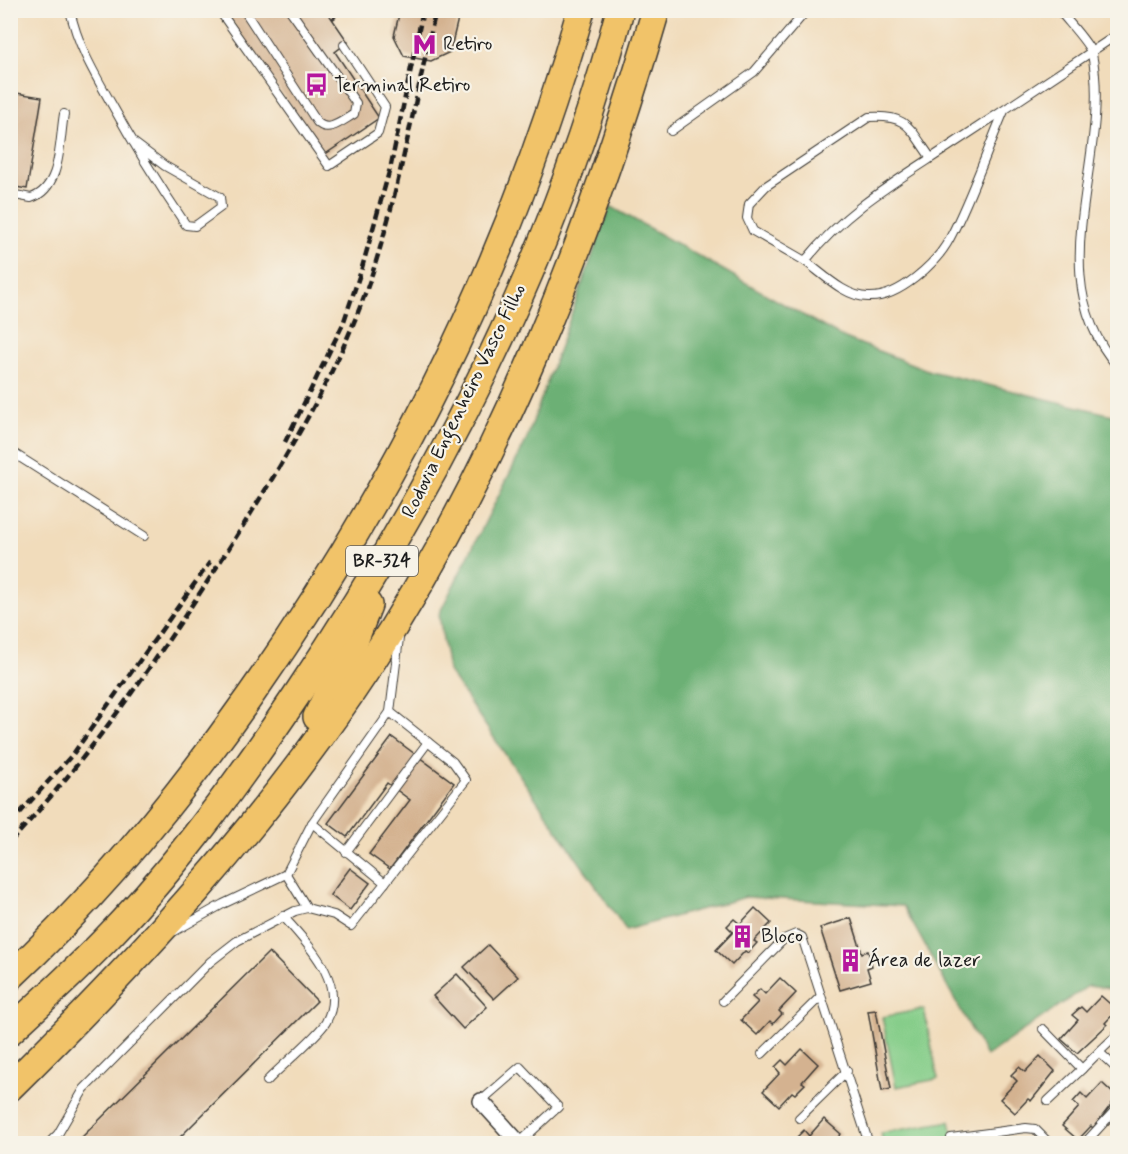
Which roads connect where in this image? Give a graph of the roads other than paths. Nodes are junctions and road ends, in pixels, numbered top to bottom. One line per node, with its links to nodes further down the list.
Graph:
1 (70, 10): 16 (lane)
2 (219, 10): 11 (lane)
3 (244, 10): 4 (lane)
4 (290, 10)
5 (620, 10): 23 (highway, Rodovia Engenheiro Vasco Filho / BR-324)
6 (656, 10): 24 (highway)
7 (807, 10): 15 (lane)
8 (1059, 10): 12 (lane)
9 (577, 19): 35 (highway, Rodovia Engenheiro Vasco Filho / BR-324)
10 (1118, 34): 12 (lane)
11 (344, 45)
12 (1091, 52): 13 (lane); 20 (lane)
13 (1005, 110): 17 (lane); 19 (lane)
14 (64, 114): 18 (lane)
15 (672, 131)
16 (133, 142): 16 (lane)
17 (931, 158): 19 (lane); 19 (lane)
18 (10, 194)
19 (805, 261)
20 (1118, 367)
21 (10, 451): 22 (lane)
22 (144, 536)
23 (393, 544): 27 (highway); 39 (highway, Rodovia Engenheiro Vasco Filho / BR-324)
24 (406, 606): 25 (lane); 27 (highway)
25 (390, 712): 26 (lane); 28 (lane)
26 (428, 742): 29 (lane); 31 (lane)
27 (289, 775): 34 (highway)
28 (312, 823): 29 (lane); 30 (lane)
29 (346, 852): 31 (lane)
30 (286, 874): 32 (lane); 34 (lane)
31 (385, 883): 32 (lane)
32 (307, 908): 33 (lane)
33 (283, 916): 46 (lane); 53 (lane)
34 (139, 955): 47 (highway)
35 (10, 977)
36 (821, 996): 37 (lane); 42 (lane); 45 (lane)
37 (723, 1001)
38 (1043, 1029): 43 (lane)
39 (10, 1031)
40 (1118, 1034): 41 (lane)
41 (1099, 1052): 43 (lane); 44 (lane)
42 (762, 1054)
43 (1082, 1069): 49 (lane)
44 (1118, 1070)
45 (847, 1071): 51 (lane); 55 (lane)
46 (267, 1081)
47 (10, 1087)
48 (481, 1101): 54 (street); 54 (lane)
49 (1048, 1101)
50 (1118, 1107): 57 (lane)
51 (799, 1118)
52 (951, 1138): 56 (lane)
53 (48, 1143)
54 (519, 1143)
55 (869, 1143)
56 (1050, 1143)
57 (1084, 1143)

